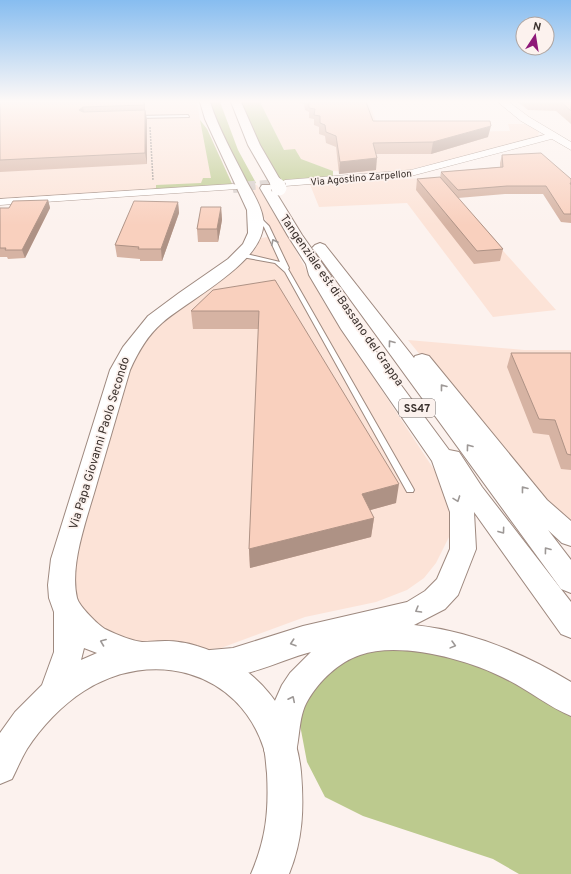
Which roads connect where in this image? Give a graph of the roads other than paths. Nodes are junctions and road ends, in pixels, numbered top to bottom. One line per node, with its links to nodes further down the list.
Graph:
1 (221, 143): 8 (main road, Via Papa Giovanni Paolo Secondo)
2 (247, 143): 5 (main road, Tangenziale est di Bassano del Grappa / SS47)
3 (253, 143): 5 (main road, Tangenziale est di Bassano del Grappa / SS47)
4 (526, 143): 5 (street, Via Agostino Zarpellon)
5 (274, 185): 10 (main road, Tangenziale est di Bassano del Grappa / SS47); 12 (main road, Tangenziale est di Bassano del Grappa / SS47)
6 (233, 187): 7 (street)
7 (0, 202)
8 (256, 216): 9 (main road, Via Papa Giovanni Paolo Secondo); 11 (lane, one-way to 8)
9 (242, 255): 11 (lane); 16 (main road, Via Papa Giovanni Paolo Secondo)
10 (314, 264): 17 (main road, Tangenziale est di Bassano del Grappa / SS47, one-way to 17); 19 (main road, one-way to 19)
11 (287, 271): 13 (lane)
12 (356, 297): 14 (main road, one-way to 12); 15 (main road, Tangenziale est di Bassano del Grappa / SS47, one-way to 12)
13 (410, 490)
14 (571, 536)
15 (571, 581)
16 (68, 612): 18 (main road, Via Papa Giovanni Paolo Secondo, one-way to 16); 20 (main road, Via Papa Giovanni Paolo Secondo)
17 (571, 625)
18 (139, 655): 19 (main road, Via Papa Giovanni Paolo Secondo); 20 (main road, Via Papa Giovanni Paolo Secondo)
19 (210, 664): 22 (main road, Via Papa Giovanni Paolo Secondo)
20 (54, 695): 23 (main road, Via Papa Giovanni Paolo Secondo)
21 (571, 700): 22 (main road, one-way to 21)
22 (281, 750): 24 (main road, Via Papa Giovanni Paolo Secondo)
23 (0, 767)
24 (270, 874)

